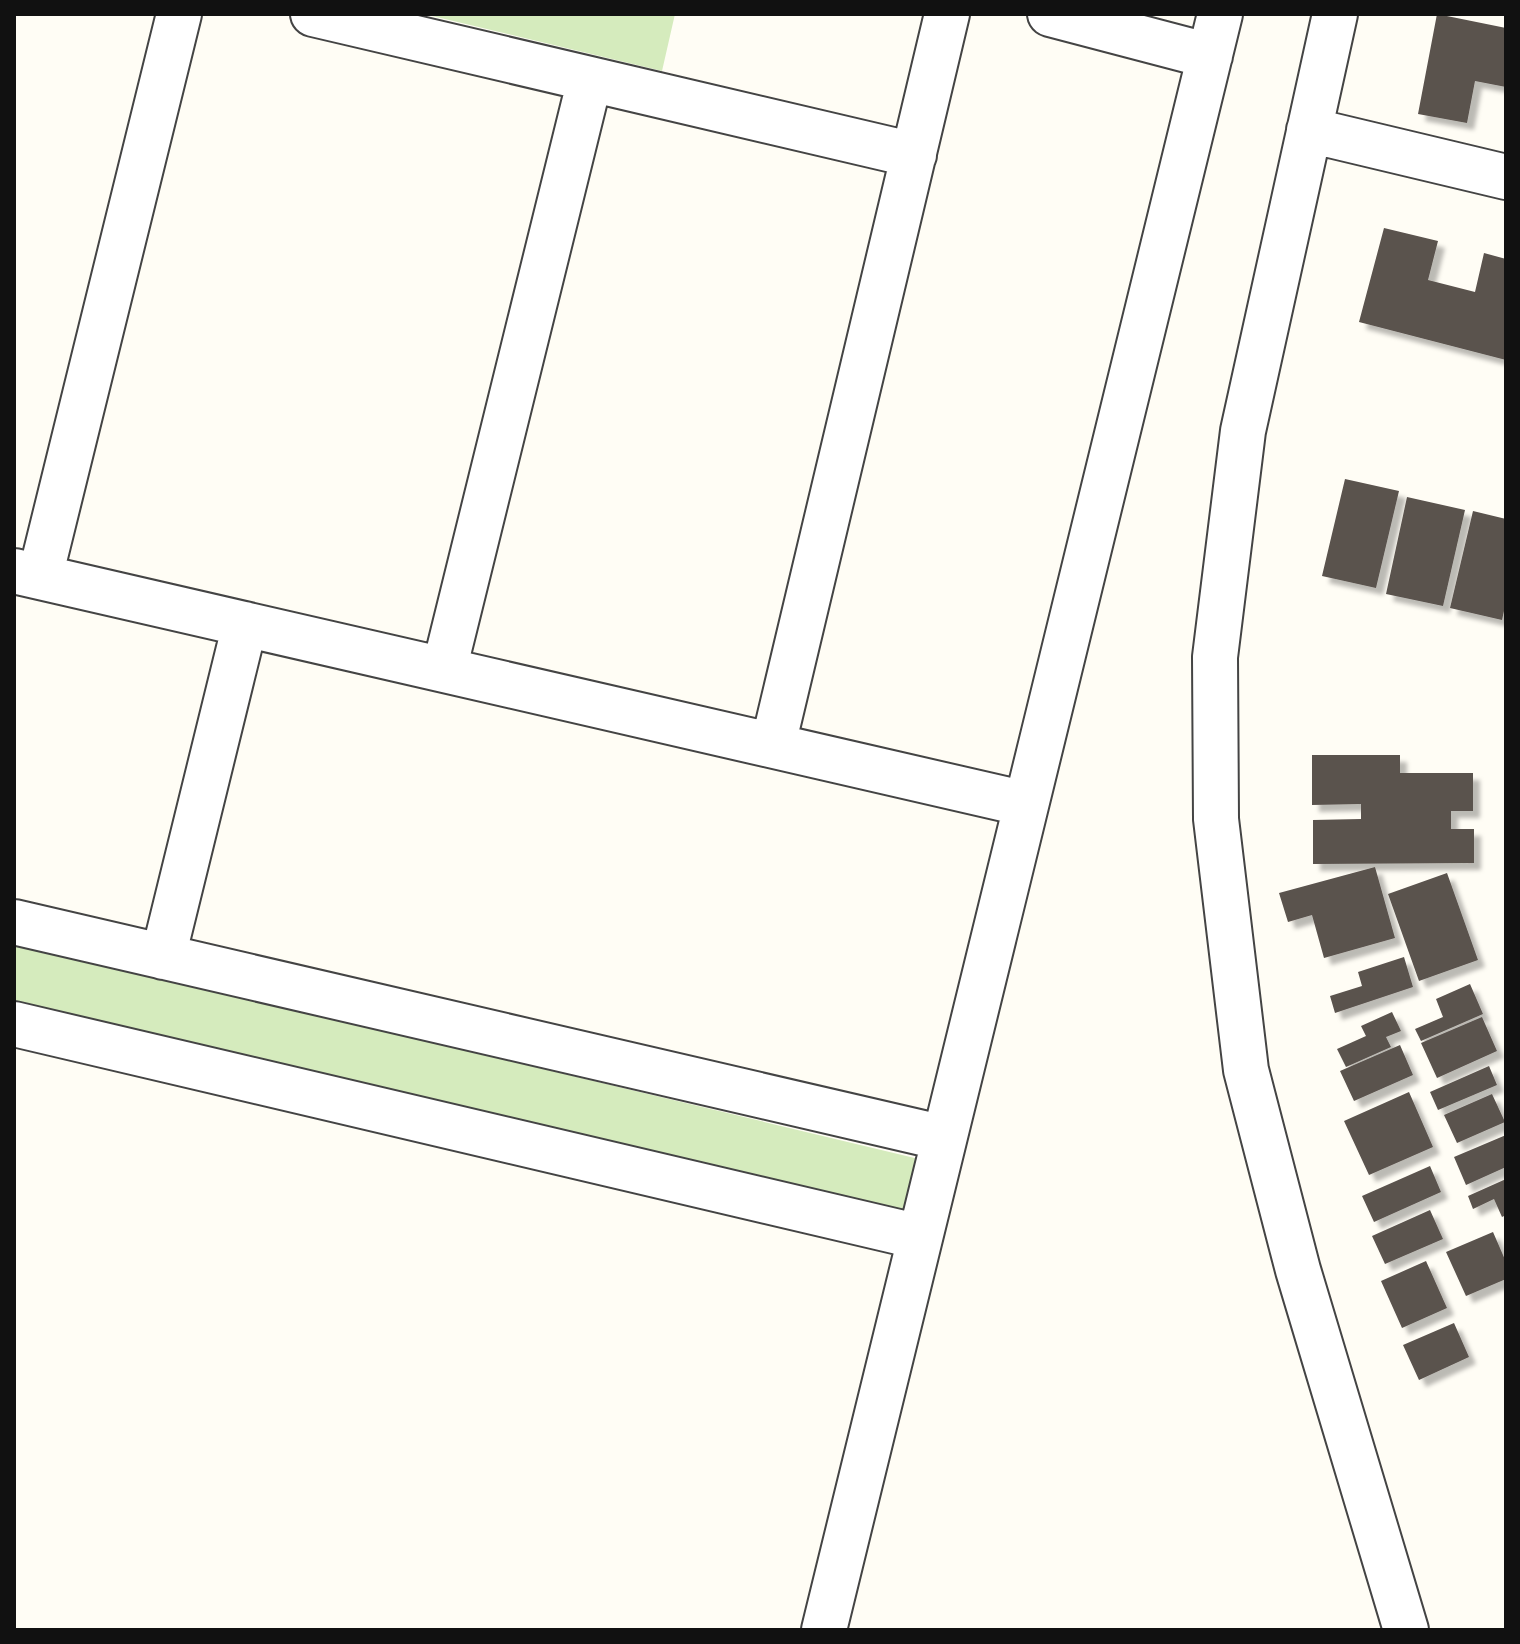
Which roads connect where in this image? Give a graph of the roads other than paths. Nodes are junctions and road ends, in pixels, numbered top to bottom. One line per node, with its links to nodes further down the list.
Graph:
1 (179, 14): 12 (street)
2 (313, 14): 8 (street)
3 (947, 14): 10 (street)
4 (1050, 14): 7 (street)
5 (1220, 14): 7 (street)
6 (1335, 14): 9 (street)
7 (1210, 56): 16 (street)
8 (590, 79): 10 (street); 14 (street)
9 (1309, 130): 11 (street); 23 (street)
10 (914, 155): 15 (street)
11 (1506, 177)
12 (27, 574): 13 (street)
13 (245, 624): 14 (street); 18 (street)
14 (444, 670): 15 (street)
15 (773, 745): 16 (street)
16 (1026, 804): 20 (street)
17 (14, 922): 18 (street)
18 (163, 957): 20 (street)
19 (14, 1024): 21 (street)
20 (944, 1138): 21 (street)
21 (920, 1237): 22 (street)
22 (824, 1630)
23 (1406, 1630)

